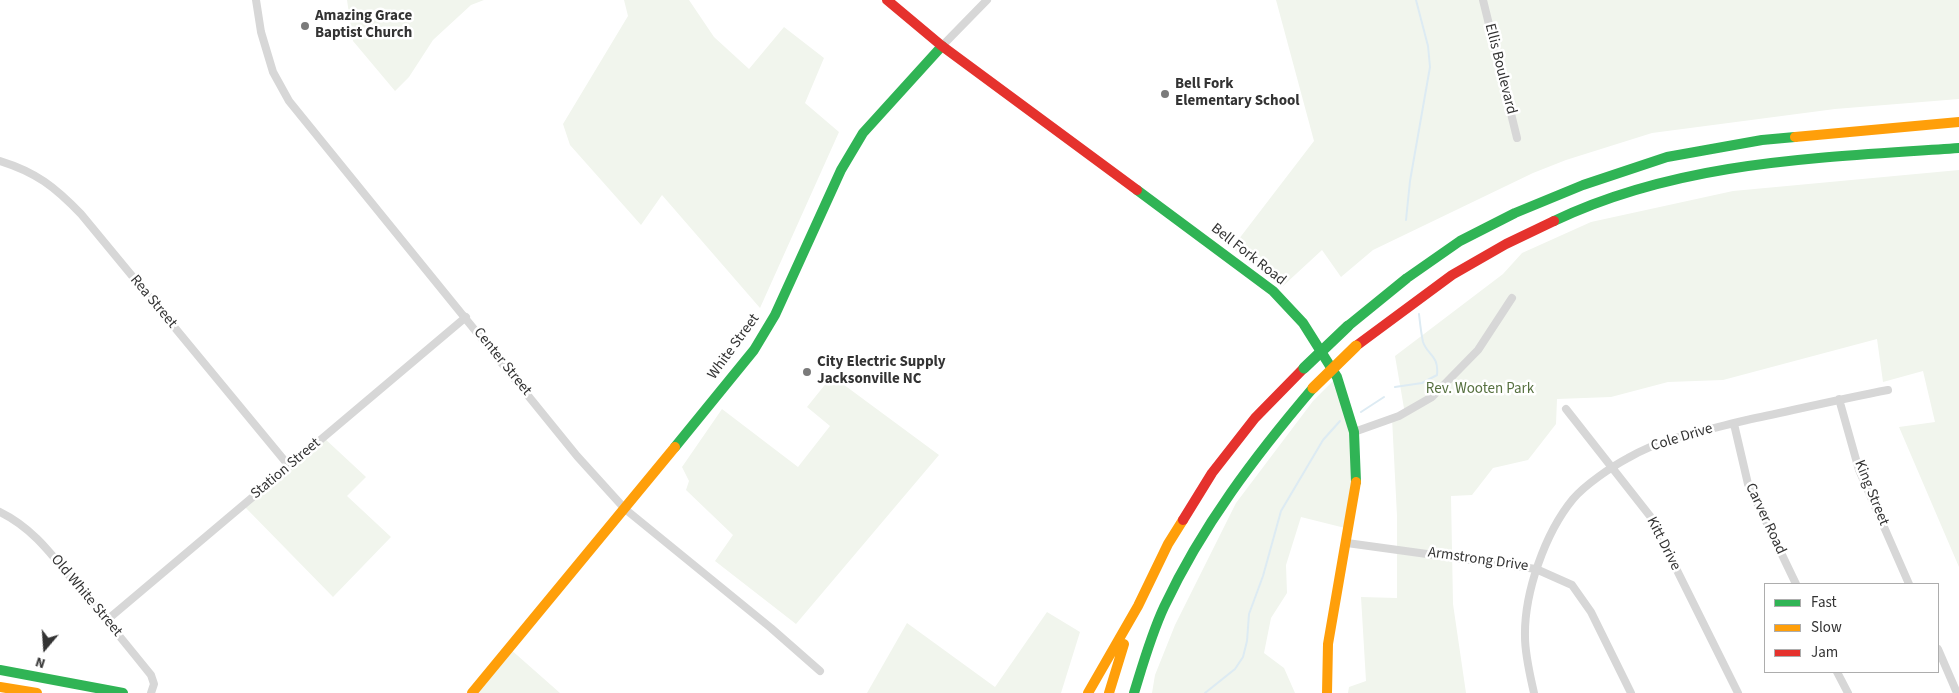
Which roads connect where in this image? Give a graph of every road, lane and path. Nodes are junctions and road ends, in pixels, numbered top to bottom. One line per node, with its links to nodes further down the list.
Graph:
1 (256, 0): 11 (street, Center Street)
2 (888, 0): 5 (main road, Bell Fork Road)
3 (987, 0): 5 (street, White Street)
4 (1483, 0): 7 (street, Ellis Boulevard)
5 (942, 46): 16 (main road, Bell Fork Road); 19 (main road, White Street)
6 (1959, 122): 25 (main road, bridge)
7 (1517, 138)
8 (1959, 148): 28 (main road, bridge)
9 (0, 161): 17 (street, Rea Street)
10 (1512, 298): 16 (street)
11 (466, 318): 17 (street, Station Street); 19 (street, Center Street)
12 (1888, 390): 13 (street, Cole Drive)
13 (1839, 399): 15 (street, Cole Drive); 24 (street, King Street)
14 (1566, 409): 18 (street, Kitt Drive)
15 (1734, 424): 18 (street, Cole Drive); 23 (street, Carver Road)
16 (1354, 432): 21 (main road, Bell Fork Road)
17 (289, 466): 26 (street, Station Street)
18 (1611, 467): 22 (street, Cole Drive); 44 (street, Kitt Drive)
19 (625, 509): 30 (street, Center Street); 36 (main road, White Street)
20 (0, 512): 26 (street, Old White Street)
21 (1347, 543): 22 (street, Armstrong Drive); 41 (main road, Bell Fork Road)
22 (1536, 569): 42 (street, Cole Drive); 43 (street, Armstrong Drive)
23 (1796, 583)
24 (1909, 583)
25 (1138, 606): 37 (main road); 38 (main road)
26 (107, 620): 35 (street, Old White Street)
27 (1939, 651): 46 (street)
28 (1143, 657): 39 (main road); 40 (main road)
29 (0, 670): 34 (main road)
30 (820, 671)
31 (1838, 673): 45 (street)
32 (0, 687): 33 (main road)
33 (38, 693)
34 (122, 693)
35 (151, 693)
36 (472, 693)
37 (1088, 693)
38 (1109, 693)
39 (1134, 693)
40 (1140, 693)
41 (1327, 693)
42 (1534, 693)
43 (1631, 693)
44 (1738, 693)
45 (1848, 693)
46 (1957, 693)

